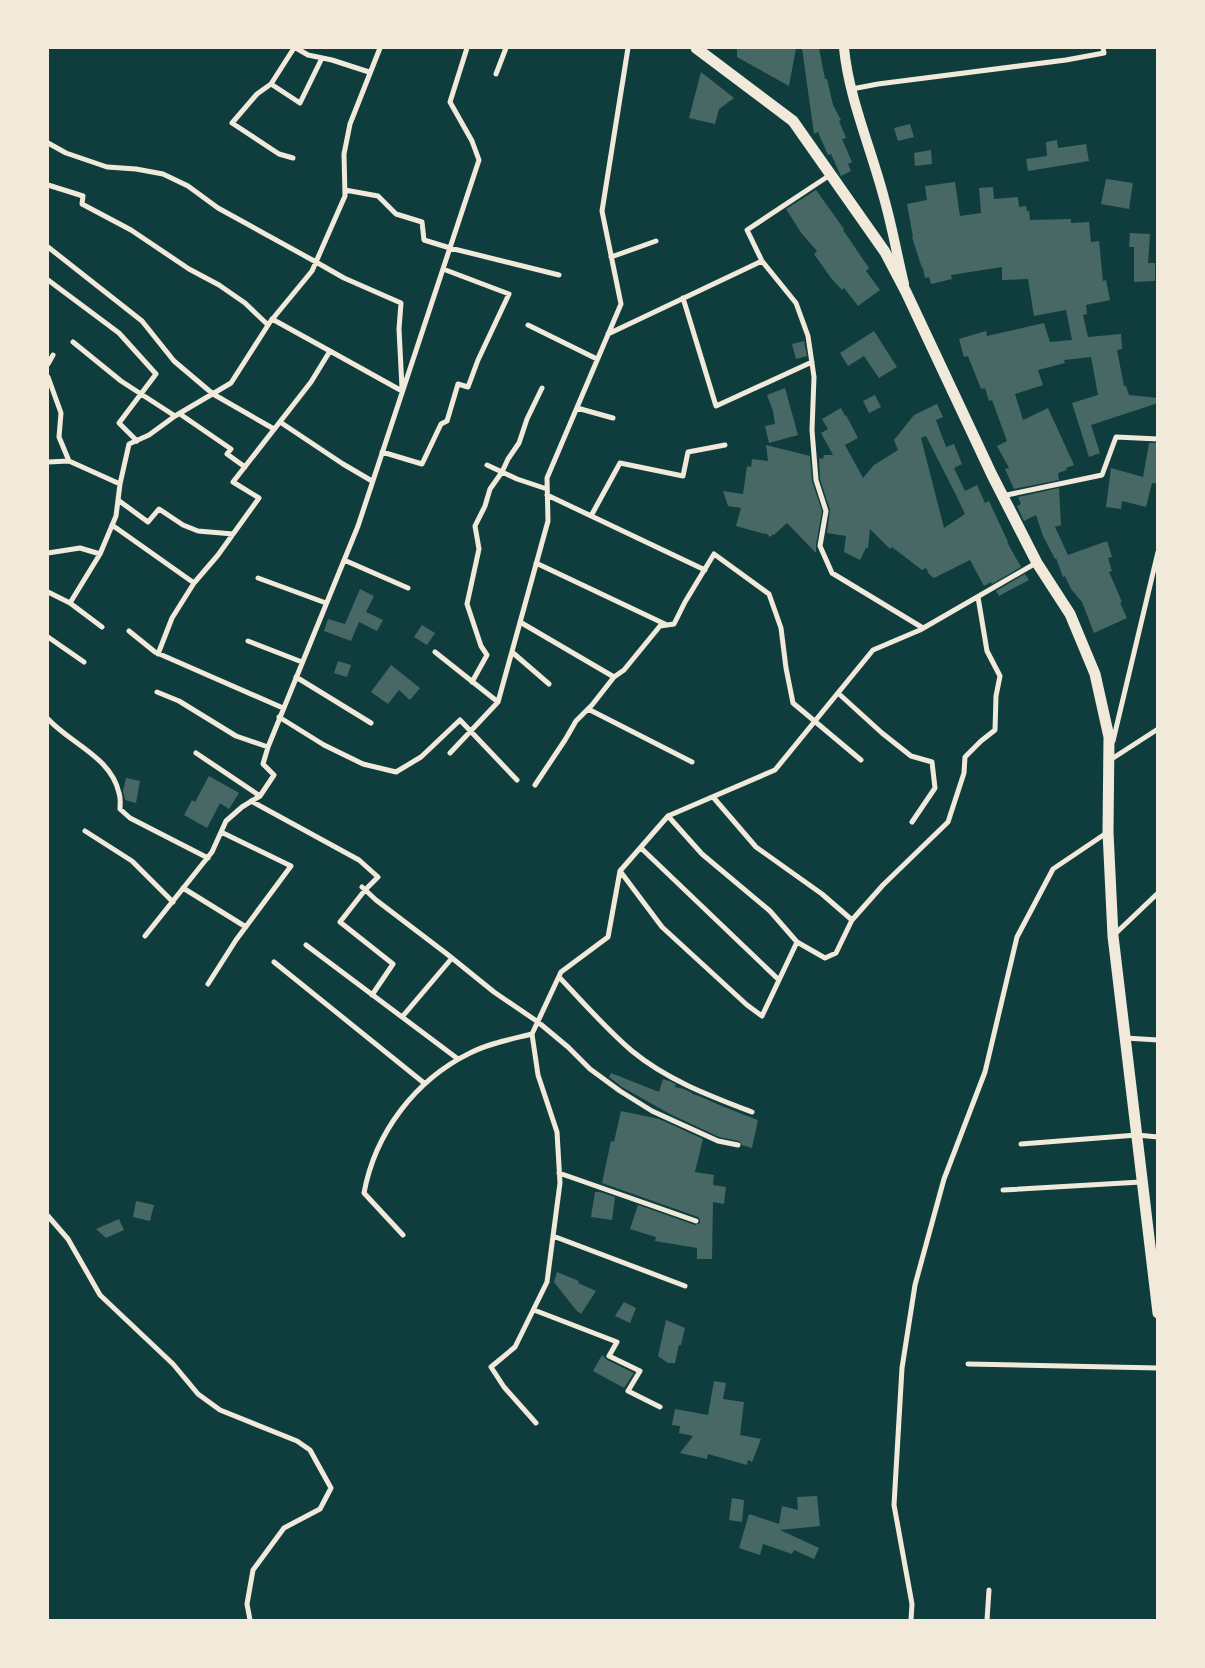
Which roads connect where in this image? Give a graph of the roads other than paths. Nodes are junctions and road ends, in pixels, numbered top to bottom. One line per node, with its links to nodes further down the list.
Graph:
1 (295, 48): 9 (street); 12 (street)
2 (380, 48): 10 (street)
3 (467, 48): 21 (street)
4 (506, 48): 11 (street)
5 (628, 48): 22 (street)
6 (696, 48): 16 (main road)
7 (844, 48): 13 (main road)
8 (1103, 48): 13 (street)
9 (322, 58): 10 (street); 12 (street)
10 (369, 72): 18 (street)
11 (496, 74)
12 (271, 84): 15 (street)
13 (852, 89): 28 (main road)
14 (48, 143): 24 (street)
15 (293, 158)
16 (830, 175): 23 (street); 28 (main road)
17 (48, 184): 31 (street)
18 (345, 190): 21 (street); 24 (street)
19 (656, 240): 22 (street)
20 (48, 247): 44 (street)
21 (450, 248): 25 (street); 26 (street)
22 (611, 257): 33 (street)
23 (762, 261): 29 (street); 38 (street)
24 (316, 262): 30 (street); 42 (street)
25 (443, 269): 42 (street); 53 (street)
26 (559, 275)
27 (48, 280): 43 (street)
28 (906, 292): 62 (main road)
29 (683, 298): 33 (street); 38 (street)
30 (272, 320): 31 (street); 35 (street)
31 (268, 325): 44 (street)
32 (528, 325): 37 (street)
33 (608, 334): 37 (street)
34 (73, 342): 43 (street)
35 (330, 351): 42 (street); 48 (street)
36 (53, 355): 39 (street)
37 (597, 360): 45 (street)
38 (812, 362): 84 (street)
39 (48, 364)
40 (48, 378): 54 (street)
41 (542, 388): 58 (street)
42 (402, 391): 53 (street)
43 (140, 394): 46 (street); 51 (street)
44 (212, 394): 46 (street); 49 (street)
45 (577, 408): 47 (street); 61 (street)
46 (178, 415): 51 (street); 57 (street)
47 (613, 418)
48 (280, 422): 49 (street); 59 (street)
49 (274, 429): 57 (street)
50 (1158, 439): 62 (street)
51 (137, 441): 60 (street)
52 (725, 445): 64 (street)
53 (382, 452): 59 (street)
54 (69, 461): 55 (street); 60 (street)
55 (48, 462)
56 (487, 465): 58 (street)
57 (245, 467): 66 (street)
58 (502, 472): 61 (street); 95 (street)
59 (372, 482): 70 (street)
60 (120, 484): 63 (street)
61 (548, 492): 64 (street); 72 (street)
62 (1002, 496): 71 (main road)
63 (118, 500): 65 (street); 66 (street)
64 (591, 516): 73 (street)
65 (112, 525): 69 (street); 75 (street)
66 (233, 534): 75 (street)
67 (1158, 552): 112 (street)
68 (48, 554): 69 (street)
69 (100, 554): 79 (street)
70 (344, 560): 76 (street); 80 (street)
71 (1037, 562): 78 (street); 112 (main road)
72 (536, 563): 81 (street); 82 (street)
73 (705, 570): 82 (street); 104 (street)
74 (258, 578): 80 (street)
75 (194, 584): 90 (street)
76 (408, 588)
77 (48, 592): 79 (street)
78 (978, 597): 84 (street); 131 (street)
79 (70, 603): 83 (street)
80 (326, 603): 92 (street)
81 (520, 622): 89 (street); 94 (street)
82 (667, 625): 94 (street)
83 (102, 627)
84 (923, 628): 98 (street)
85 (129, 631): 90 (street)
86 (48, 637): 91 (street)
87 (248, 641): 92 (street)
88 (435, 652): 95 (street)
89 (512, 652): 96 (street); 99 (street)
90 (158, 654): 100 (street)
91 (84, 662)
92 (302, 662): 93 (street)
93 (296, 677): 100 (street); 105 (street)
94 (614, 677): 101 (street)
95 (472, 682): 99 (street)
96 (549, 684)
97 (157, 692): 108 (street)
98 (838, 693): 104 (street); 120 (street)
99 (498, 702): 107 (street)
100 (283, 708): 102 (street)
101 (588, 709): 113 (street); 115 (street)
102 (279, 717): 107 (street); 108 (street)
103 (48, 719): 125 (street)
104 (815, 722): 111 (street); 117 (street)
105 (371, 724)
106 (1158, 729): 112 (street)
107 (470, 731): 110 (street); 114 (street)
108 (268, 748): 116 (street)
109 (196, 753): 116 (street)
110 (450, 753)
111 (861, 760)
112 (1109, 761): 123 (main road)
113 (692, 762)
114 (517, 780)
115 (535, 785)
116 (260, 796): 118 (street)
117 (713, 797): 119 (street); 131 (street)
118 (251, 801): 122 (street); 128 (street)
119 (668, 816): 124 (street); 135 (street)
120 (912, 822)
121 (85, 831): 130 (street)
122 (221, 832): 125 (street); 132 (street)
123 (1108, 832): 134 (main road); 171 (street)
124 (641, 848): 126 (street); 140 (street)
125 (208, 858): 127 (street)
126 (620, 871): 139 (street); 140 (street)
127 (184, 888): 130 (street); 132 (street)
128 (363, 889): 137 (street); 142 (street)
129 (1158, 893): 134 (street)
130 (173, 902): 133 (street)
131 (852, 920): 135 (street)
132 (246, 927): 141 (street)
133 (145, 936)
134 (1113, 936): 146 (main road)
135 (798, 942): 140 (street)
136 (306, 945): 142 (street)
137 (452, 958): 143 (street); 144 (street)
138 (274, 962): 149 (street)
139 (559, 977): 144 (street); 150 (street)
140 (779, 980)
141 (208, 984)
142 (372, 994): 143 (street)
143 (402, 1017): 148 (street)
144 (538, 1022): 145 (street); 154 (street)
145 (532, 1034): 148 (street); 155 (street)
146 (1124, 1038): 147 (street); 151 (main road)
147 (1158, 1040)
148 (458, 1059): 149 (street)
149 (424, 1083): 160 (street)
150 (752, 1112)
151 (1137, 1135): 152 (street); 153 (street); 156 (main road)
152 (1158, 1137)
153 (1021, 1144)
154 (738, 1145)
155 (559, 1173): 159 (street); 161 (street)
156 (1142, 1182): 157 (street); 164 (main road)
157 (1003, 1190)
158 (48, 1216): 170 (street)
159 (696, 1221)
160 (404, 1236)
161 (553, 1236): 162 (street); 163 (street)
162 (685, 1286)
163 (534, 1310): 167 (street); 168 (street)
164 (1158, 1313)
165 (968, 1364): 166 (street)
166 (1158, 1368)
167 (660, 1407)
168 (536, 1423)
169 (989, 1590): 172 (street)
170 (250, 1620)
171 (911, 1620)
172 (987, 1620)

